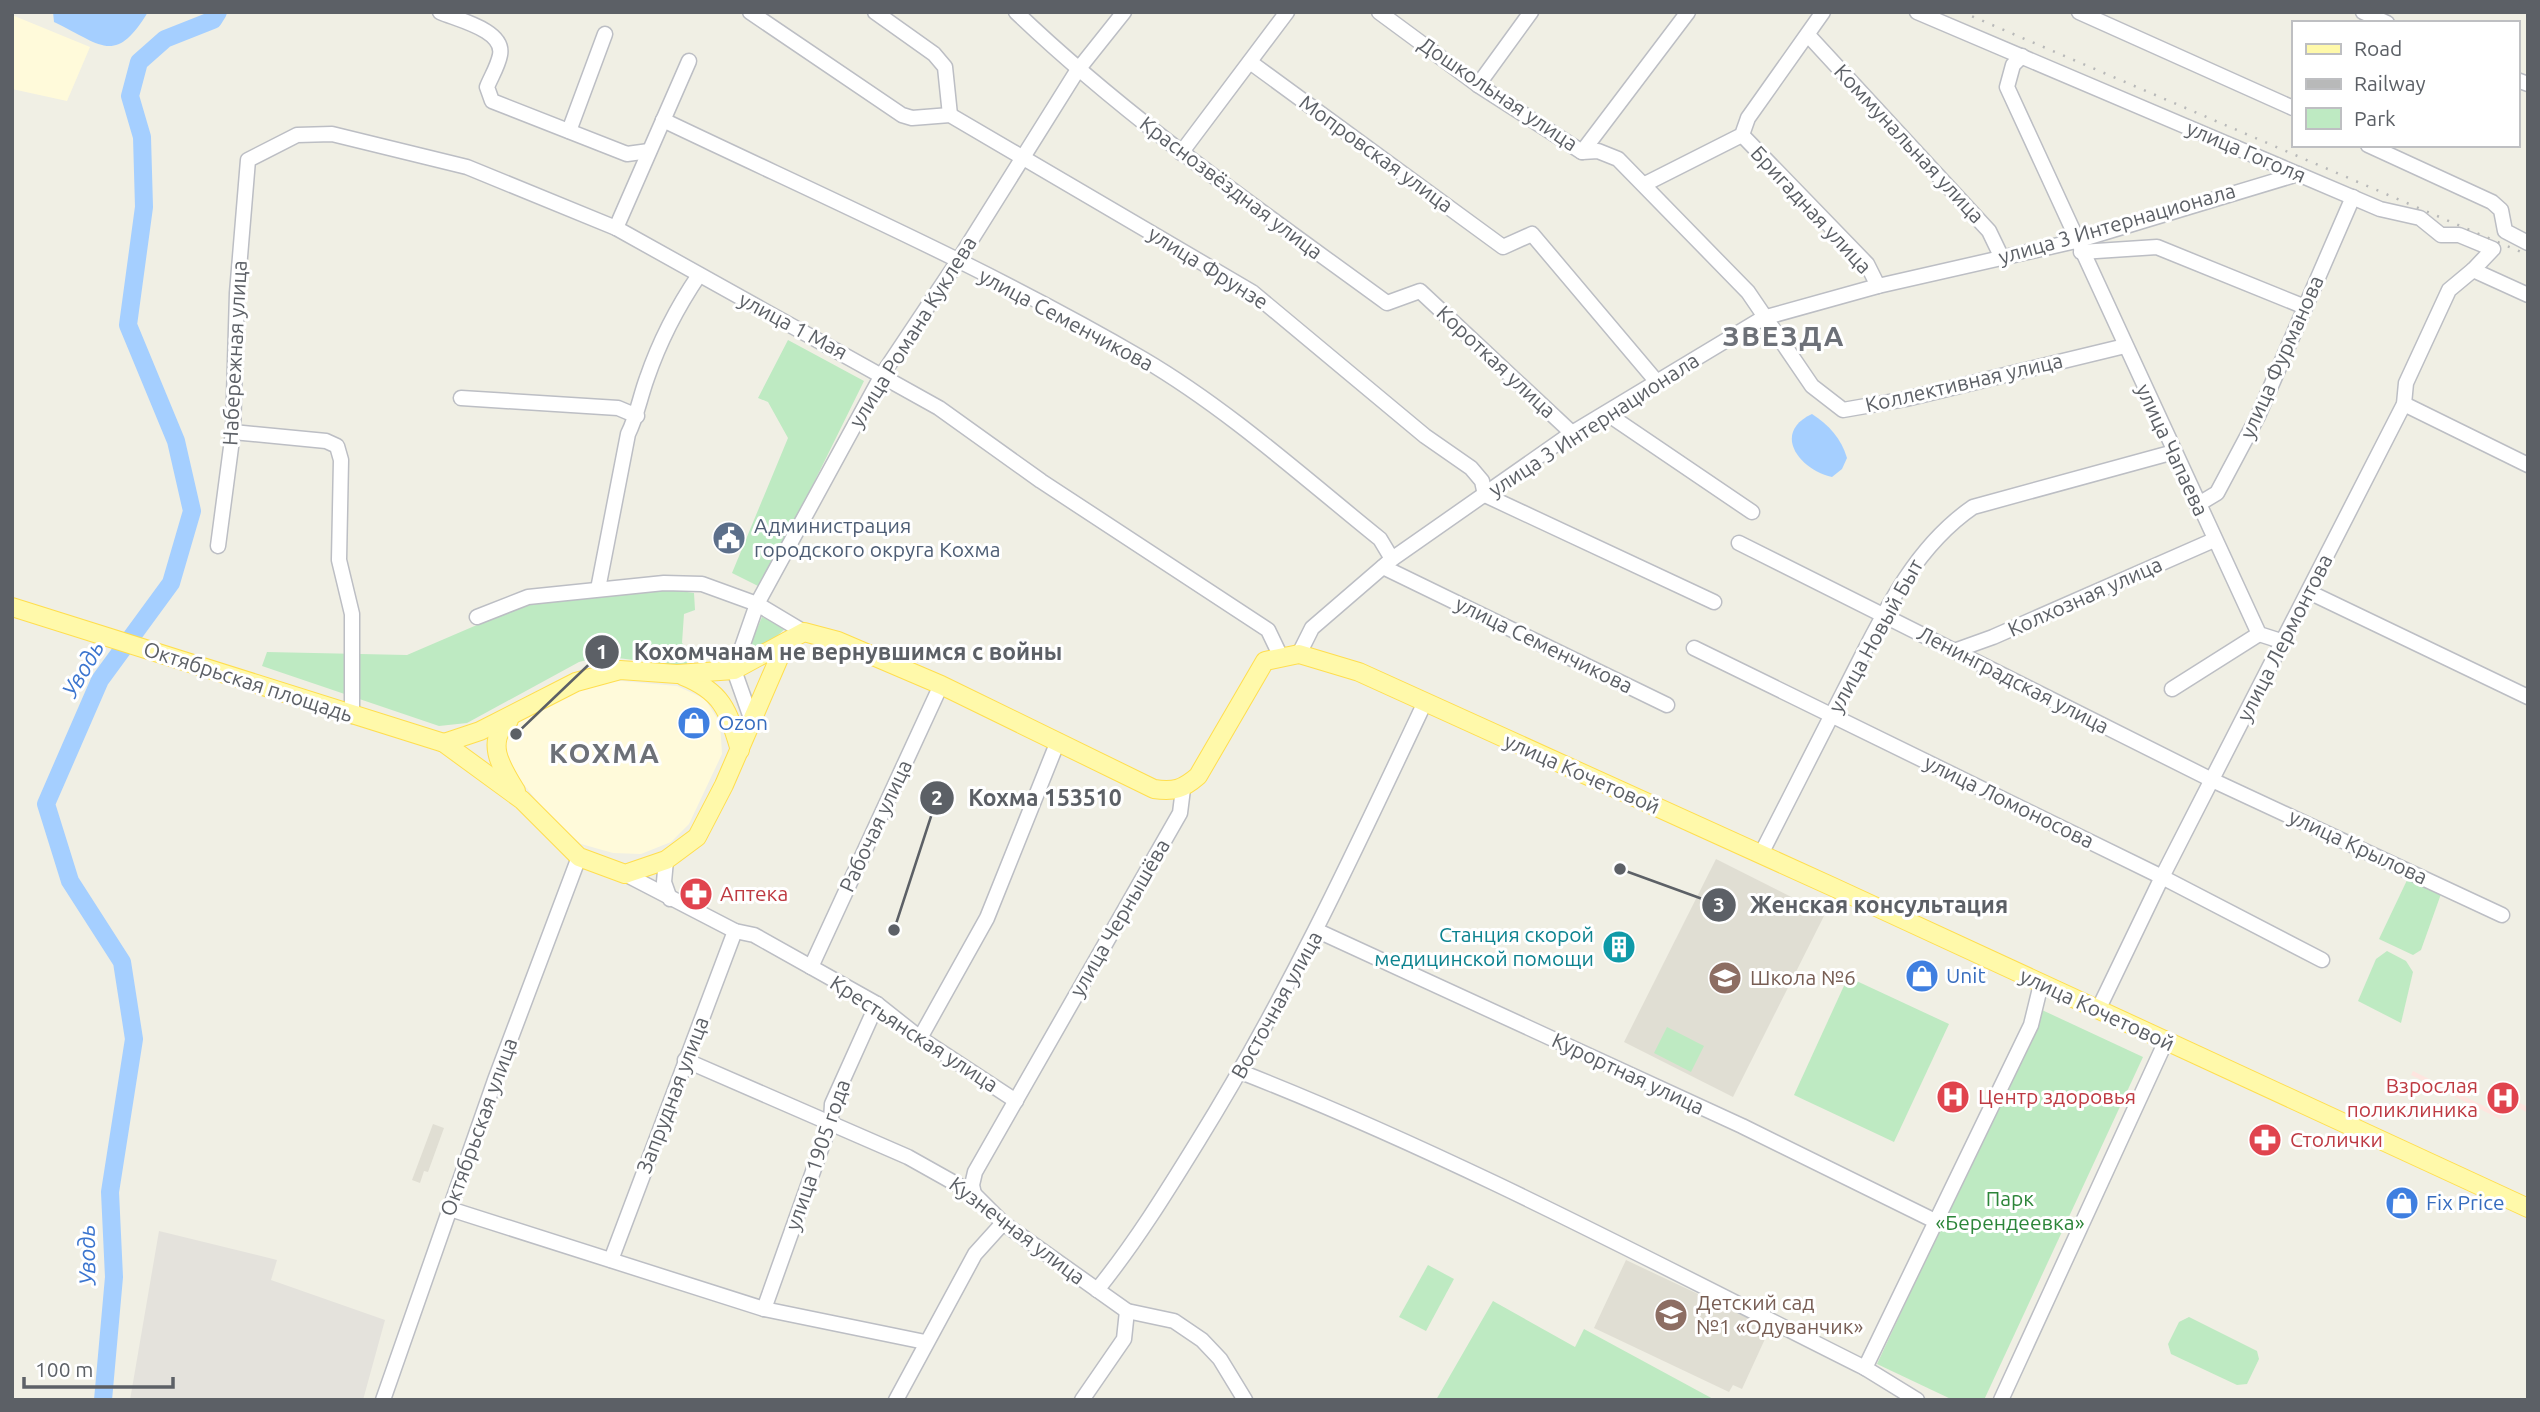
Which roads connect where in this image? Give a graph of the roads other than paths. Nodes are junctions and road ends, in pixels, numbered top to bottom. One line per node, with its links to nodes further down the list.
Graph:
1 (440, 12): 25 (street)
2 (750, 12): 23 (street)
3 (874, 12): 23 (street)
4 (1016, 12): 20 (street, Краснозвёздная улица)
5 (1124, 12): 20 (street, улица Романа Куклева)
6 (1287, 12): 19 (street)
7 (1531, 12): 21 (street)
8 (1688, 12): 29 (street)
9 (1823, 12): 16 (street)
10 (1917, 12): 17 (street, улица Гоголя)
11 (2079, 12): 22 (street)
12 (2363, 12): 14 (street)
13 (1384, 14): 21 (street, Дошкольная улица)
14 (2385, 20)
15 (605, 34): 25 (street)
16 (1808, 35): 26 (street); 39 (street, Коммунальная улица)
17 (2022, 56): 33 (street, улица Гоголя); 38 (street, улица Чапаева)
18 (690, 61): 24 (street)
19 (1250, 62): 30 (street); 50 (street, Мопровская улица)
20 (1077, 71): 30 (street, Краснозвёздная улица); 31 (street, улица Романа Куклева)
21 (1478, 85): 29 (street, Дошкольная улица)
22 (2292, 108)
23 (950, 115): 31 (street, улица Фрунзе)
24 (663, 120): 28 (street); 40 (street, улица Семенчикова)
25 (569, 131): 28 (street)
26 (1742, 135): 34 (street); 43 (street, Бригадная улица)
27 (2372, 147): 37 (street)
28 (649, 151): 36 (street)
29 (1582, 152): 34 (street, Дошкольная улица)
30 (1181, 153): 44 (street, Краснозвёздная улица)
31 (1022, 158): 40 (street, улица Романа Куклева); 60 (street, улица Фрунзе)
32 (248, 160): 36 (street, улица 1 Мая); 56 (street, Набережная улица)
33 (2298, 174): 35 (street, улица Гоголя); 38 (street, улица 3 Интернационала)
34 (1645, 184): 47 (street, Дошкольная улица)
35 (2353, 197): 41 (street, улица Гоголя); 46 (street, улица Фурманова)
36 (616, 228): 42 (street, улица 1 Мая)
37 (2528, 243)
38 (2078, 247): 39 (street, улица 3 Интернационала); 46 (street); 48 (street, улица Чапаева)
39 (2003, 258): 43 (street, улица 3 Интернационала)
40 (958, 261): 49 (street, улица Романа Куклева); 66 (street, улица Семенчикова)
41 (2473, 270): 45 (street); 53 (street, улица Лермонтова)
42 (699, 275): 49 (street, улица 1 Мая); 55 (street)
43 (1878, 286): 47 (street, улица 3 Интернационала)
44 (1420, 291): 57 (street, Короткая улица)
45 (2528, 295)
46 (2305, 307): 61 (street, улица Фурманова)
47 (1763, 317): 50 (street, улица 3 Интернационала); 51 (street, Дошкольная улица)
48 (2124, 346): 51 (street, Коллективная улица); 58 (street, улица Чапаева)
49 (882, 375): 70 (street, улица Романа Куклева); 80 (street, улица 1 Мая)
50 (1657, 382): 54 (street, улица 3 Интернационала)
51 (1812, 386)
52 (461, 398): 55 (street)
53 (2404, 404): 59 (street); 68 (street, улица Лермонтова)
54 (1606, 413): 57 (street, улица 3 Интернационала); 62 (street)
55 (637, 416): 67 (street)
56 (233, 432): 65 (street, Набережная улица); 90 (street)
57 (1572, 433): 60 (street, улица 3 Интернационала)
58 (2174, 452): 61 (street, улица Чапаева); 72 (street, улица Новый Быт)
59 (2528, 465)
60 (1485, 495): 66 (street, улица 3 Интернационала); 69 (street)
61 (2197, 505): 63 (street, улица Чапаева)
62 (1752, 512)
63 (2214, 540): 75 (street, улица Чапаева); 79 (street, Колхозная улица)
64 (1739, 543): 72 (street, Ленинградская улица)
65 (218, 546)
66 (1387, 563): 80 (street, улица 3 Интернационала); 87 (street, улица Семенчикова)
67 (598, 589): 70 (street); 73 (street)
68 (2309, 592): 77 (street, улица Лермонтова); 85 (street)
69 (1714, 602)
70 (757, 604): 74 (street); 81 (street, улица Романа Куклева)
71 (12, 607): 90 (main road, Октябрьская площадь)
72 (1883, 615): 79 (street, Ленинградская улица); 89 (street, улица Новый Быт)
73 (477, 617)
74 (804, 632): 76 (main road); 83 (main road)
75 (2259, 634): 77 (street); 84 (street)
76 (786, 642): 81 (main road); 91 (main road)
77 (2284, 642): 95 (street, улица Лермонтова)
78 (1693, 648): 89 (street, улица Ломоносова)
79 (1954, 651): 95 (street, Ленинградская улица)
80 (1289, 655): 86 (main road, улица Кочетовой); 96 (main road, улица Чернышёва)
81 (734, 670): 82 (main road); 91 (street)
82 (677, 674): 88 (main road); 94 (main road)
83 (941, 685): 92 (main road); 108 (street, Рабочая улица)
84 (2172, 689)
85 (2528, 697)
86 (1425, 702): 98 (main road, улица Кочетовой); 106 (street, Восточная улица)
87 (1667, 705)
88 (517, 713): 93 (main road); 97 (main road)
89 (1832, 715): 98 (street, улица Новый Быт); 102 (street, улица Ломоносова)
90 (352, 716): 93 (main road, Октябрьская площадь)
91 (752, 721): 94 (main road)
92 (1058, 741): 96 (main road); 112 (street)
93 (444, 743): 97 (main road, Октябрьская площадь)
94 (740, 750): 100 (main road)
95 (2212, 780): 102 (street, улица Лермонтова); 104 (street, улица Крылова)
96 (1183, 789): 116 (street, улица Чернышёва)
97 (522, 800): 99 (main road)
98 (1761, 854): 109 (main road, улица Кочетовой)
99 (579, 857): 101 (main road); 120 (street, Октябрьская улица)
100 (666, 860): 101 (main road); 103 (street)
101 (625, 874): 103 (street, Крестьянская улица)
102 (2162, 877): 107 (street, улица Ломоносова); 111 (street, улица Лермонтова)
103 (670, 899): 105 (street, Крестьянская улица)
104 (2502, 915)
105 (735, 931): 108 (street, Крестьянская улица); 114 (street, Запрудная улица)
106 (1318, 931): 115 (street, Восточная улица); 121 (street, Курортная улица)
107 (2322, 960)
108 (811, 967): 110 (street, Крестьянская улица)
109 (2041, 984): 111 (main road, улица Кочетовой); 121 (street)
110 (877, 1004): 112 (street, Крестьянская улица); 117 (street, улица 1905 года)
111 (2098, 1010): 113 (main road, улица Кочетовой)
112 (920, 1038): 116 (street, Крестьянская улица)
113 (2165, 1043): 119 (main road, улица Кочетовой); 134 (street)
114 (685, 1060): 117 (street, Кузнечная улица); 123 (street, Запрудная улица)
115 (1241, 1072): 124 (street, Восточная улица); 128 (street)
116 (1016, 1101): 118 (street, улица Чернышёва)
117 (831, 1121): 118 (street, Кузнечная улица); 125 (street, улица 1905 года)
118 (974, 1194): 122 (street, Кузнечная улица)
119 (2528, 1208)
120 (450, 1209): 123 (street); 129 (street, Октябрьская улица)
121 (1937, 1222): 128 (street)
122 (1003, 1223): 124 (street, Кузнечная улица); 127 (street)
123 (611, 1260): 125 (street)
124 (1097, 1290): 126 (street, Кузнечная улица)
125 (764, 1309): 127 (street)
126 (1127, 1311): 131 (street); 132 (street, Кузнечная улица)
127 (925, 1342): 130 (street)
128 (1865, 1368): 133 (street)
129 (383, 1400)
130 (896, 1400)
131 (1082, 1400)
132 (1245, 1400)
133 (1917, 1400)
134 (2001, 1400)

